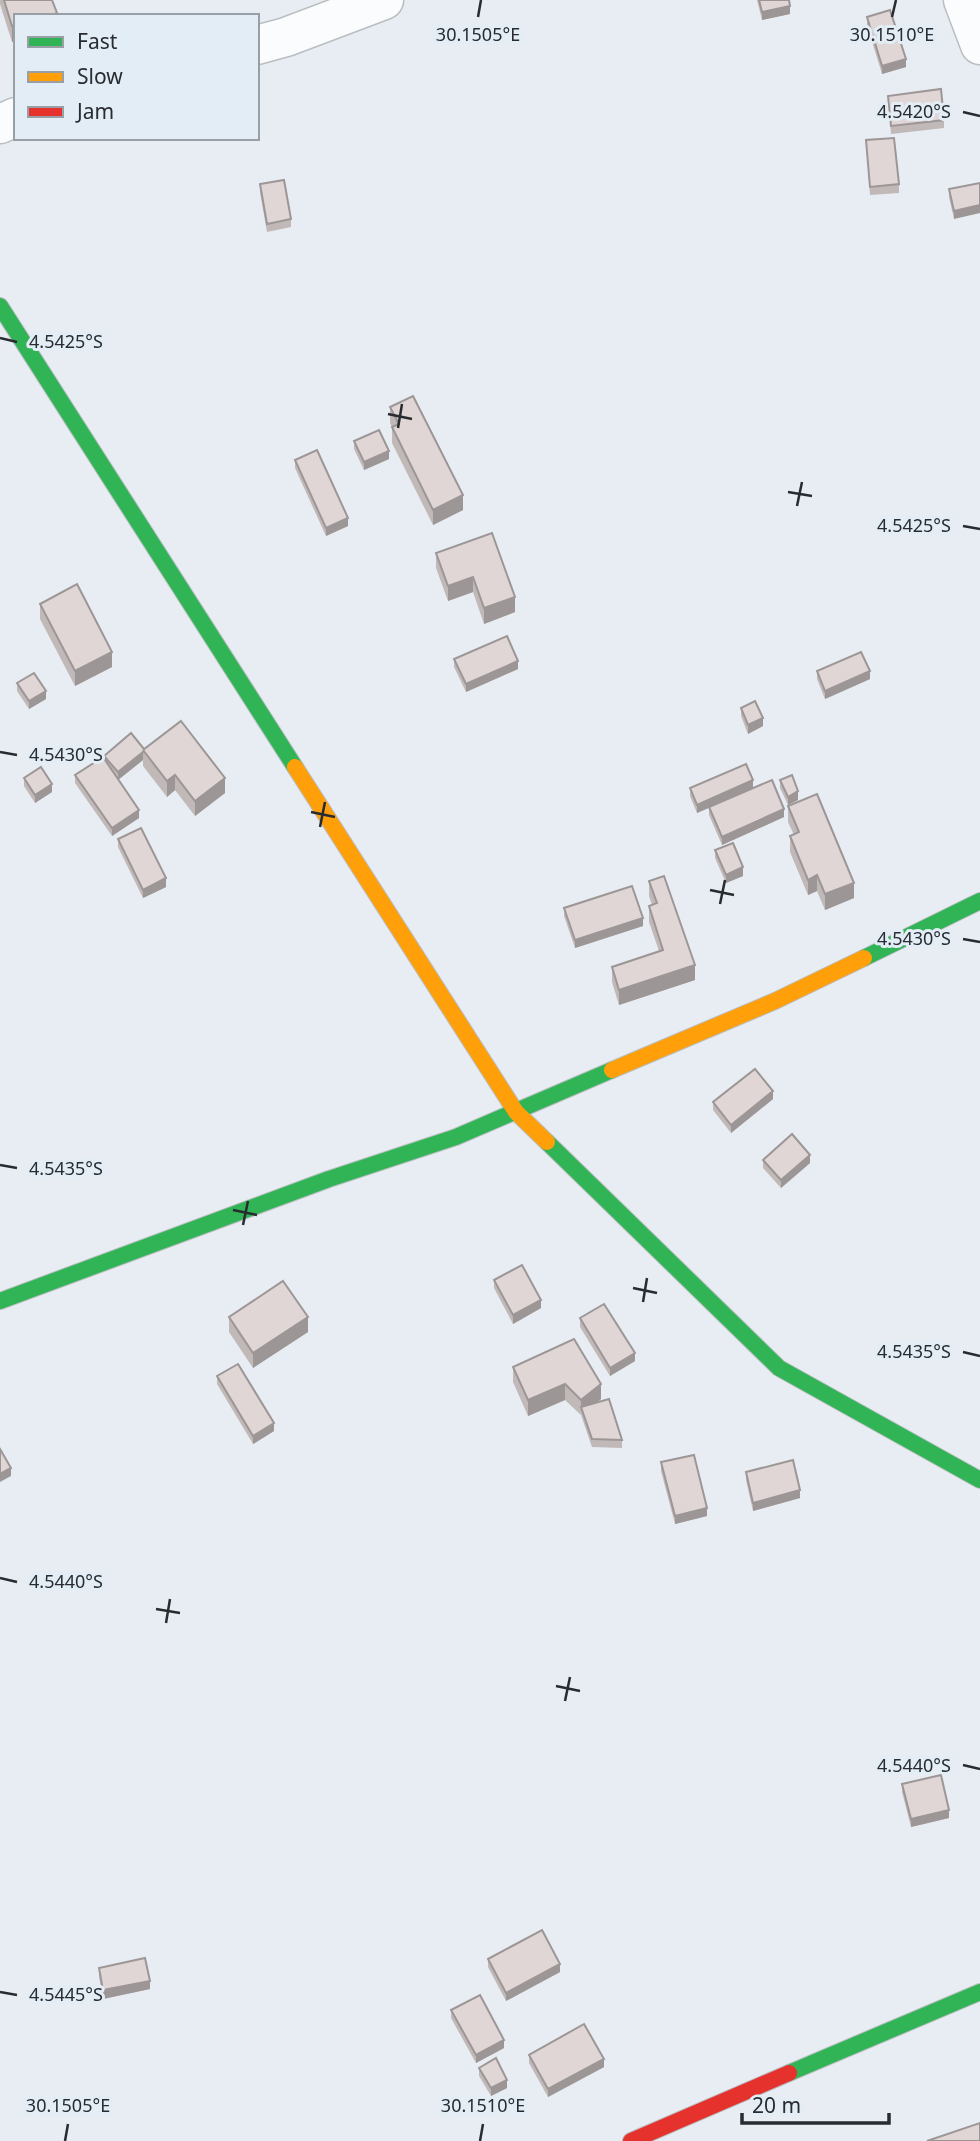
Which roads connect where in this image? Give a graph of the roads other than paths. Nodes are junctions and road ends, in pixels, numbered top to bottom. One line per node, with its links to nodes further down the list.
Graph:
1 (384, 0): 3 (street)
2 (963, 0): 4 (street)
3 (259, 44)
4 (980, 45)
5 (0, 306): 7 (street)
6 (980, 901): 7 (street)
7 (516, 1112): 8 (street); 9 (street)
8 (0, 1301)
9 (980, 1480)
10 (980, 1992): 11 (street)
11 (631, 2141)

